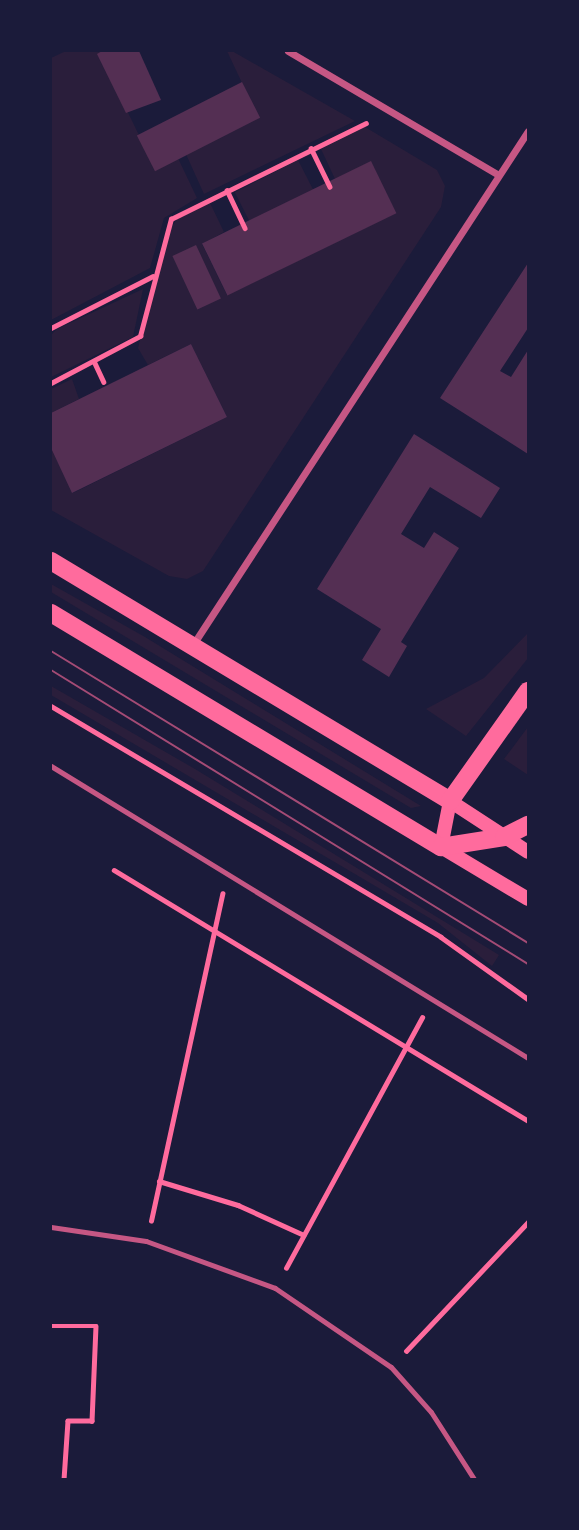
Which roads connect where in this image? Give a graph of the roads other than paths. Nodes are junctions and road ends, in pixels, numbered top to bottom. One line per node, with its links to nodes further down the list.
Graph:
1 (288, 51): 3 (street)
2 (528, 131): 3 (street)
3 (497, 174): 6 (street)
4 (51, 561): 6 (main road)
5 (51, 613): 12 (main road)
6 (194, 643): 9 (main road)
7 (528, 691): 9 (main road)
8 (51, 766): 15 (lane)
9 (450, 802): 11 (main road); 12 (main road)
10 (528, 825): 11 (main road)
11 (503, 837): 12 (main road); 13 (main road)
12 (441, 847): 14 (main road)
13 (528, 852)
14 (528, 899)
15 (528, 1058)
16 (51, 1227): 17 (lane)
17 (474, 1479)

